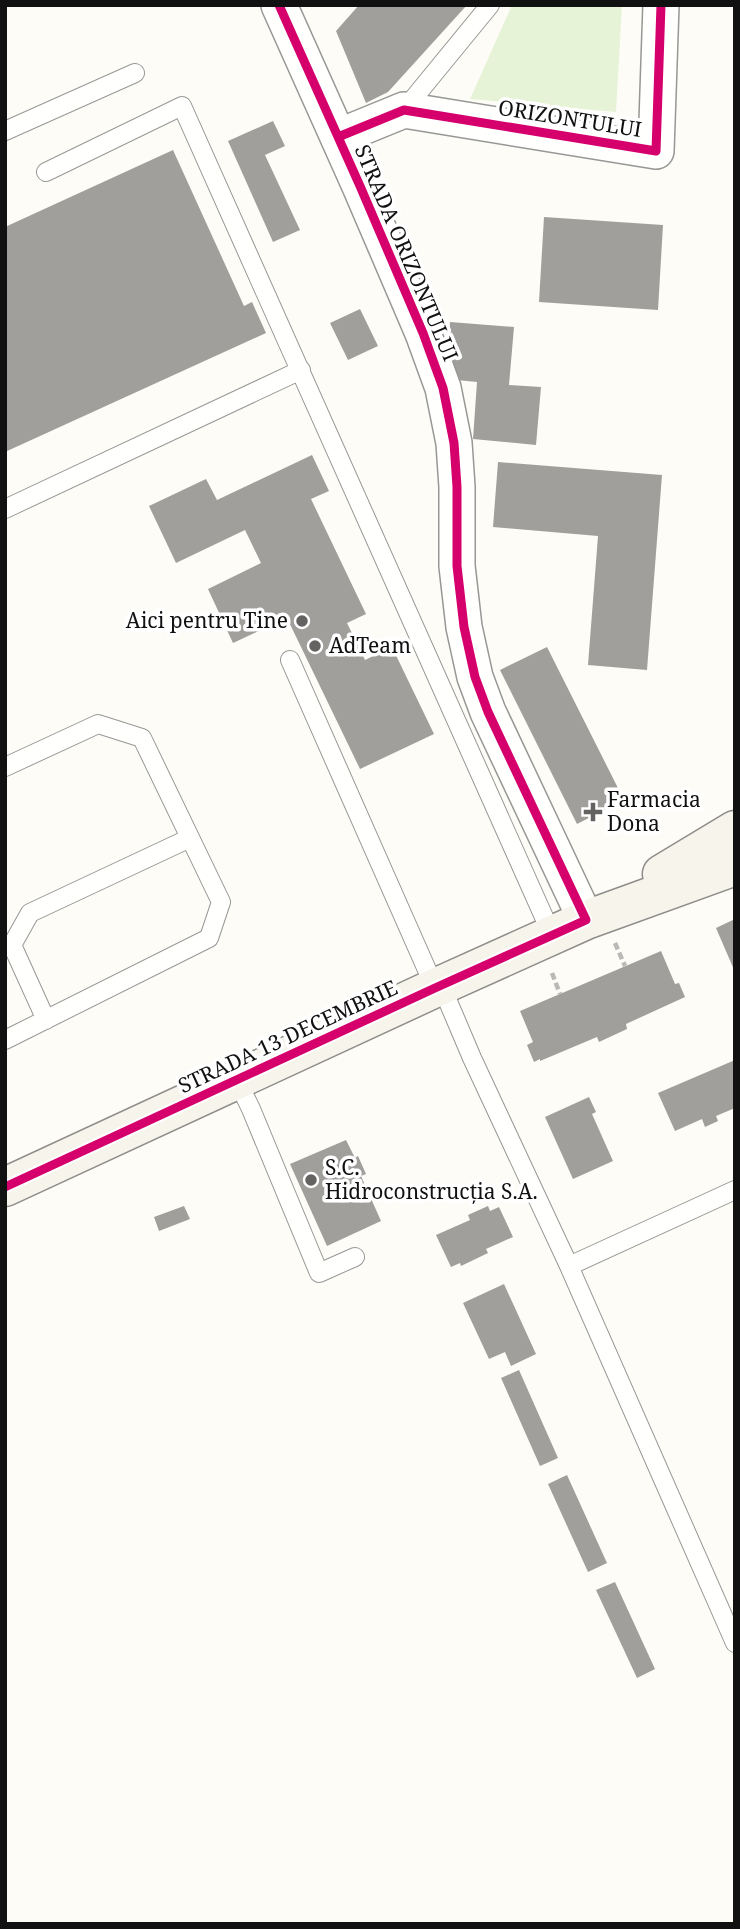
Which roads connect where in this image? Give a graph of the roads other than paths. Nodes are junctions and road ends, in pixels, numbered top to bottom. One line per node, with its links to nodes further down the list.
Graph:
1 (279, 5): 7 (street, STRADA ORIZONTULUI)
2 (490, 5): 5 (lane)
3 (661, 5): 5 (street, ORIZONTULUI)
4 (135, 74): 6 (lane)
5 (404, 110): 7 (street)
6 (5, 131)
7 (338, 137): 16 (street, STRADA ORIZONTULUI)
8 (46, 172): 9 (lane)
9 (301, 370): 10 (lane); 16 (lane)
10 (5, 509)
11 (290, 660): 17 (lane)
12 (5, 767): 14 (lane)
13 (735, 830): 16 (main road, STRADA 13 DECEMBRIE)
14 (190, 838): 18 (lane); 18 (lane)
15 (735, 866): 16 (main road, STRADA 13 DECEMBRIE)
16 (575, 940): 17 (main road, STRADA 13 DECEMBRIE)
17 (438, 987): 20 (main road, STRADA 13 DECEMBRIE); 24 (lane)
18 (46, 1020): 19 (lane)
19 (5, 1040)
20 (237, 1080): 21 (main road, STRADA 13 DECEMBRIE); 23 (lane)
21 (5, 1187)
22 (735, 1189): 24 (lane)
23 (355, 1257)
24 (569, 1266): 25 (lane)
25 (735, 1643)

